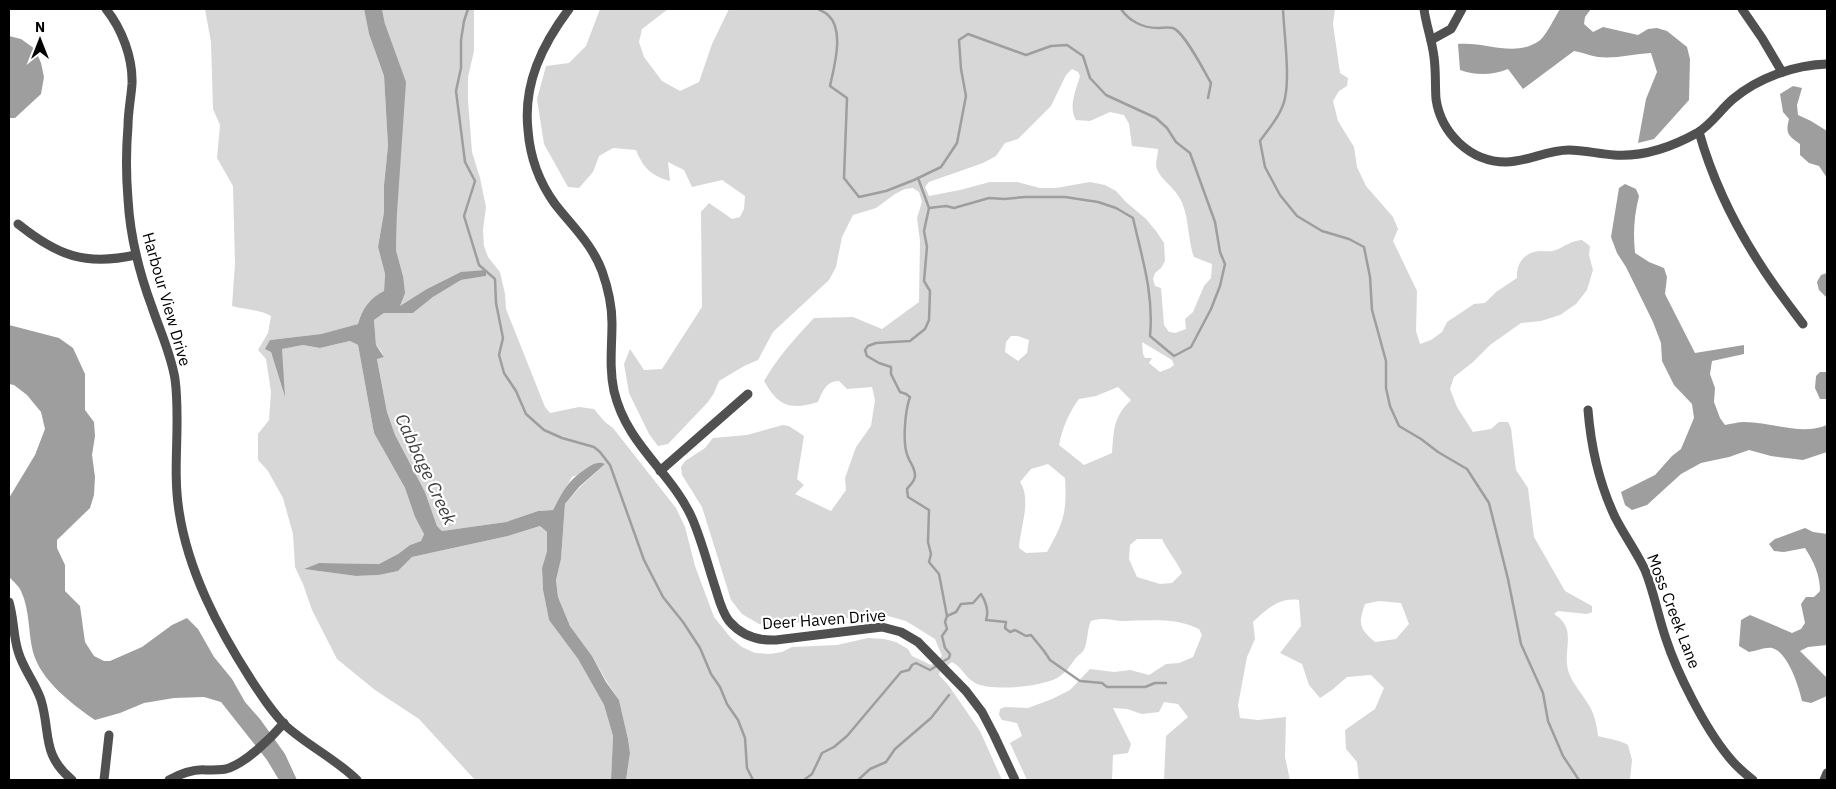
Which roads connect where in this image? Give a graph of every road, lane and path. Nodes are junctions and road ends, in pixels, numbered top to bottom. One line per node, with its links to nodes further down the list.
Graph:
1 (106, 9): 11 (street, Harbour View Drive)
2 (569, 9): 15 (street, Deer Haven Drive)
3 (1424, 9): 6 (street)
4 (1462, 9): 6 (street)
5 (1742, 9): 8 (street)
6 (1431, 40): 9 (street)
7 (1827, 64): 8 (street)
8 (1782, 72): 9 (street)
9 (1699, 132): 12 (street)
10 (18, 224): 11 (street)
11 (136, 255): 17 (street, Harbour View Drive)
12 (1803, 324)
13 (748, 394): 15 (street)
14 (1588, 410): 25 (street, Moss Creek Lane)
15 (660, 471): 24 (street, Deer Haven Drive)
16 (9, 602): 20 (street)
17 (284, 723): 22 (street); 23 (street, Harbour View Drive)
18 (109, 735): 21 (street)
19 (1827, 773): 26 (street)
20 (72, 780)
21 (104, 780)
22 (169, 780)
23 (357, 780)
24 (1015, 780)
25 (1752, 780)
26 (1824, 780)

